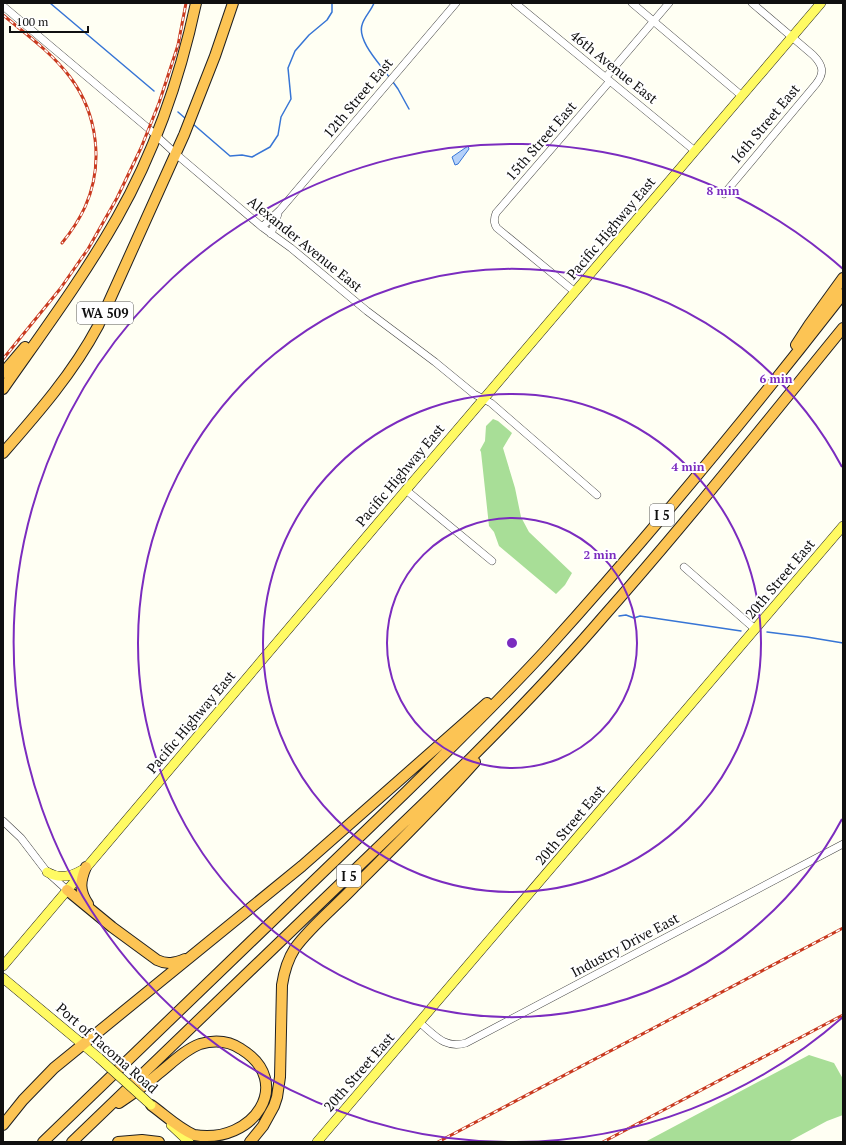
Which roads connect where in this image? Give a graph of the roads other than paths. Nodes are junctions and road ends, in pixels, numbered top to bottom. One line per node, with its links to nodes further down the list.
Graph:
1 (196, 3): 14 (highway, WA 509)
2 (233, 3): 16 (highway, WA 509)
3 (456, 3): 18 (street, 12th Street East)
4 (515, 3): 12 (street, 46th Avenue East)
5 (632, 3): 10 (street)
6 (669, 3): 10 (street, 15th Street East)
7 (752, 3): 11 (street)
8 (820, 3): 11 (main road, Pacific Highway East)
9 (3, 6): 14 (street, Alexander Avenue East)
10 (654, 21): 12 (street, 15th Street East); 13 (street)
11 (792, 36): 13 (main road, Pacific Highway East); 17 (street, 16th Street East)
12 (608, 79): 15 (street, 46th Avenue East); 23 (street, 15th Street East)
13 (742, 96): 15 (main road, Pacific Highway East)
14 (156, 136): 16 (street, Alexander Avenue East); 22 (highway, WA 509)
15 (695, 151): 23 (main road, Pacific Highway East)
16 (176, 154): 19 (street, Alexander Avenue East); 30 (highway, WA 509)
17 (724, 194)
18 (280, 210): 19 (street, 12th Street East); 20 (street, 12th Street East)
19 (262, 227): 20 (street, Alexander Avenue East)
20 (271, 234): 29 (street, Alexander Avenue East)
21 (843, 278): 27 (highway)
22 (72, 288): 26 (highway); 28 (highway, WA 509)
23 (575, 292): 29 (main road, Pacific Highway East)
24 (843, 294): 27 (highway, I 5)
25 (843, 328): 38 (highway, I 5)
26 (3, 374)
27 (769, 389): 37 (highway, I 5)
28 (3, 390)
29 (483, 399): 31 (main road, Pacific Highway East); 32 (street, Alexander Avenue East)
30 (3, 453)
31 (406, 490): 34 (street); 41 (main road, Pacific Highway East)
32 (597, 495)
33 (843, 526): 36 (main road, 20th Street East)
34 (492, 561)
35 (684, 567): 36 (street)
36 (755, 629): 48 (main road, 20th Street East)
37 (554, 640): 45 (highway); 53 (highway, I 5)
38 (505, 724): 52 (highway, I 5); 58 (highway)
39 (3, 821): 42 (street)
40 (843, 844): 48 (street, Industry Drive East)
41 (86, 867): 42 (main road); 43 (main road, Pacific Highway East); 44 (highway)
42 (47, 872): 43 (street)
43 (67, 890): 44 (highway); 46 (main road, Pacific Highway East)
44 (95, 914): 45 (highway)
45 (194, 954): 49 (highway)
46 (3, 966)
47 (3, 978): 49 (main road, Port of Tacoma Road)
48 (420, 1023): 59 (main road, 20th Street East)
49 (82, 1044): 50 (main road, Port of Tacoma Road, bridge); 51 (highway)
50 (151, 1105): 52 (highway); 57 (main road, Port of Tacoma Road)
51 (3, 1125)
52 (88, 1125): 54 (highway, I 5)
53 (43, 1142)
54 (72, 1142)
55 (118, 1142): 56 (highway)
56 (159, 1142)
57 (189, 1142)
58 (250, 1142)
59 (317, 1142)

